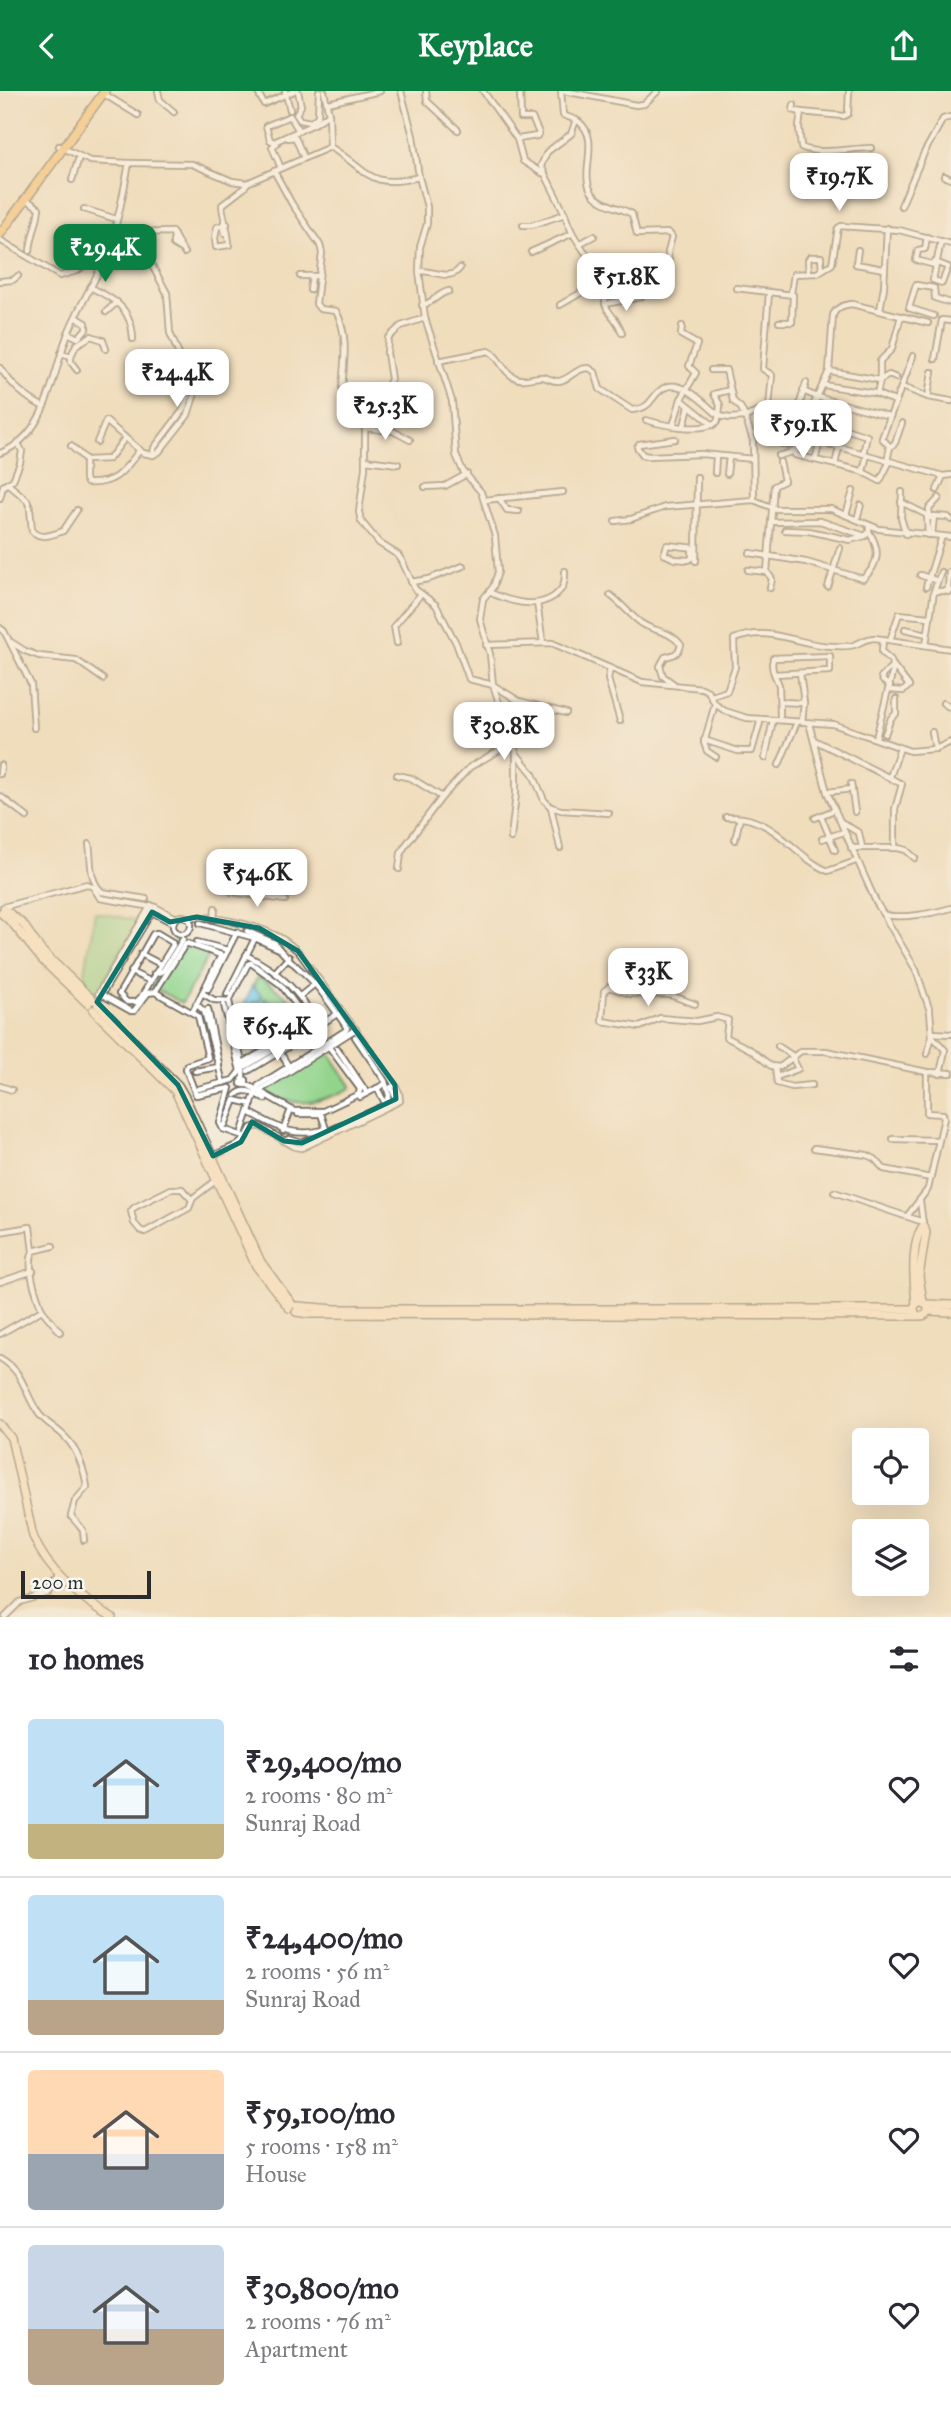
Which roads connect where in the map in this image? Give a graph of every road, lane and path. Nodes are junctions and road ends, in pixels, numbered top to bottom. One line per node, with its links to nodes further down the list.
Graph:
1 (158, 91): 18 (street)
2 (257, 91): 14 (street)
3 (296, 91): 4 (street); 14 (street)
4 (322, 91): 15 (street)
5 (380, 91): 15 (street)
6 (401, 91): 37 (street)
7 (426, 91): 24 (street)
8 (484, 91): 26 (street)
9 (520, 91): 26 (street)
10 (563, 91): 11 (street); 23 (street)
11 (658, 91)
12 (849, 91): 19 (street)
13 (103, 92): 21 (street); 27 (main road)
14 (285, 93): 17 (street)
15 (328, 103): 20 (street)
16 (794, 105): 19 (street)
17 (290, 110)
18 (174, 111)
19 (801, 113): 29 (street)
20 (329, 114): 25 (street); 28 (street)
21 (138, 115)
22 (951, 117): 42 (street)
23 (576, 120): 35 (street); 80 (street)
24 (458, 130)
25 (299, 131): 25 (street)
26 (517, 139): 35 (street)
27 (61, 147): 30 (street); 41 (main road); 47 (main road)
28 (330, 147): 31 (street); 37 (street)
29 (871, 148)
30 (79, 157): 32 (street); 39 (street)
31 (304, 158): 33 (street); 33 (street)
32 (128, 163): 40 (street); 45 (street)
33 (281, 168): 34 (street)
34 (274, 171): 40 (street); 73 (street)
35 (543, 174): 44 (street)
36 (944, 176): 38 (street)
37 (419, 177): 68 (street)
38 (951, 179)
39 (72, 180)
40 (247, 183): 46 (street)
41 (26, 199): 51 (main road); 61 (street)
42 (901, 206)
43 (84, 209): 45 (street)
44 (565, 213): 48 (street); 52 (street)
45 (116, 219): 53 (street)
46 (225, 224): 46 (street); 50 (street)
47 (0, 225)
48 (523, 225)
49 (887, 228): 55 (street); 67 (street); 69 (street)
50 (225, 233)
51 (0, 234)
52 (571, 234): 58 (street); 64 (street)
53 (112, 236): 60 (street); 63 (street)
54 (594, 236): 58 (street)
55 (927, 237): 57 (street); 65 (street)
56 (0, 240): 60 (street)
57 (941, 241): 59 (street); 65 (street)
58 (579, 244): 75 (street)
59 (951, 244)
60 (108, 249): 76 (street); 114 (street)
61 (30, 250)
62 (858, 250): 67 (street)
63 (183, 251)
64 (531, 252)
65 (935, 263): 65 (street)
66 (460, 268): 68 (street)
67 (884, 269): 89 (street)
68 (419, 271): 87 (street)
69 (822, 271): 70 (street); 70 (street)
70 (809, 273): 82 (street)
71 (300, 275): 73 (street)
72 (18, 276): 74 (street)
73 (315, 279): 78 (street); 123 (street)
74 (0, 281)
75 (601, 281): 86 (street); 88 (street)
76 (90, 287): 84 (street); 93 (street)
77 (736, 288): 81 (street)
78 (310, 290)
79 (449, 291): 87 (street)
80 (671, 292)
81 (769, 292): 82 (street); 133 (street)
82 (791, 294): 96 (street)
83 (642, 297): 86 (street)
84 (117, 302): 90 (street); 101 (street)
85 (951, 303): 92 (street)
86 (605, 304): 100 (street)
87 (422, 305): 94 (street)
88 (560, 305)
89 (880, 310): 91 (street); 111 (street)
90 (106, 311)
91 (901, 316): 97 (street); 115 (street)
92 (934, 316)
93 (76, 317): 99 (street); 99 (street)
94 (425, 319): 107 (street); 147 (street)
95 (951, 321): 106 (street)
96 (779, 322)
97 (928, 323)
98 (682, 325): 120 (street)
99 (68, 333): 103 (street)
100 (622, 333)
101 (133, 339)
102 (106, 349): 104 (street)
103 (61, 353): 104 (street); 132 (street)
104 (71, 356): 109 (street)
105 (913, 356): 119 (street)
106 (935, 359)
107 (438, 361): 120 (street); 176 (street)
108 (0, 368): 132 (street)
109 (77, 370)
110 (711, 370): 121 (street)
111 (829, 371): 115 (street); 118 (street)
112 (932, 372): 126 (street)
113 (897, 378): 115 (street)
114 (192, 380): 117 (street); 117 (street); 134 (street)
115 (880, 380): 124 (street)
116 (806, 383): 122 (street)
117 (198, 386): 135 (street)
118 (823, 386): 124 (street); 125 (street)
119 (902, 387): 126 (street); 128 (street)
120 (686, 389): 127 (street); 138 (street)
121 (730, 390): 138 (street); 140 (street)
122 (803, 391): 125 (street); 130 (street)
123 (364, 392)
124 (877, 394): 128 (street)
125 (817, 397): 136 (street); 139 (street)
126 (928, 397): 129 (street)
127 (681, 399): 131 (street); 144 (street)
128 (895, 401): 139 (street)
129 (951, 401)
130 (800, 403)
131 (689, 406): 145 (street); 146 (street)
132 (44, 407): 155 (street)
133 (769, 407): 140 (street); 148 (street)
134 (184, 408): 135 (street); 137 (street)
135 (190, 409): 141 (street)
136 (809, 415)
137 (179, 416): 141 (street); 163 (street)
138 (719, 416): 140 (street); 146 (street)
139 (889, 416): 159 (street)
140 (745, 417): 168 (street)
141 (185, 420): 163 (street)
142 (646, 420): 144 (street)
143 (902, 423): 159 (street)
144 (673, 426): 145 (street)
145 (684, 426): 146 (street)
146 (713, 426)
147 (365, 428): 152 (street); 169 (street)
148 (786, 432): 149 (street); 156 (street)
149 (800, 436): 154 (street); 170 (street); 195 (street)
150 (125, 438): 153 (street); 161 (street); 167 (street)
151 (675, 439): 165 (street)
152 (410, 440)
153 (97, 442)
154 (820, 442): 158 (street); 170 (street)
155 (19, 443): 162 (street); 181 (street)
156 (783, 444)
157 (71, 446): 167 (street)
158 (831, 446): 160 (street); 164 (street)
159 (890, 447): 171 (street)
160 (839, 448): 164 (street); 173 (street)
161 (140, 450): 163 (street); 167 (street)
162 (3, 452)
163 (156, 453)
164 (865, 455): 171 (street); 174 (street)
165 (716, 456): 166 (street); 175 (street)
166 (729, 457): 168 (street); 177 (street)
167 (85, 459)
168 (753, 459): 191 (street)
169 (365, 460): 172 (street); 225 (street)
170 (814, 460): 173 (street)
171 (888, 461): 174 (street); 179 (street)
172 (398, 464)
173 (835, 464): 174 (street)
174 (863, 472)
175 (715, 473)
176 (467, 474): 182 (street); 190 (street)
177 (727, 474)
178 (951, 475): 179 (street)
179 (943, 476): 183 (street)
180 (697, 477): 193 (street)
181 (5, 485): 187 (street); 196 (street)
182 (425, 487)
183 (937, 490)
184 (853, 491): 198 (street)
185 (563, 492): 188 (street)
186 (902, 492): 192 (street)
187 (0, 498)
188 (499, 498): 190 (street); 197 (street)
189 (939, 498): 207 (street)
190 (484, 500): 231 (street)
191 (754, 500): 193 (street); 195 (street)
192 (901, 502): 206 (street); 207 (street)
193 (696, 504): 201 (street); 210 (street)
194 (861, 505): 199 (street)
195 (772, 506): 198 (street); 202 (street)
196 (77, 510)
197 (519, 511)
198 (846, 515): 199 (street)
199 (857, 519): 203 (street)
200 (951, 520): 207 (street)
201 (615, 521)
202 (771, 522): 205 (street); 213 (street)
203 (869, 525): 205 (street); 206 (street)
204 (785, 530): 205 (street)
205 (867, 534): 218 (street)
206 (906, 534): 207 (street)
207 (930, 535): 208 (street)
208 (942, 536): 209 (street); 223 (street)
209 (951, 537)
210 (694, 548): 210 (street); 214 (street)
211 (840, 548): 218 (street)
212 (750, 553): 213 (street)
213 (769, 556): 218 (street); 219 (street)
214 (696, 561)
215 (463, 566): 225 (street)
216 (748, 570): 219 (street)
217 (565, 571): 234 (street)
218 (834, 571): 226 (street)
219 (767, 572): 228 (street)
220 (941, 572): 229 (street)
221 (949, 572): 230 (street)
222 (920, 575): 223 (street)
223 (929, 578): 224 (street); 227 (street)
224 (935, 580)
225 (411, 582): 232 (street)
226 (828, 587)
227 (926, 587)
228 (770, 588)
229 (934, 591): 230 (street); 235 (street)
230 (949, 591)
231 (489, 592): 234 (street); 244 (street)
232 (421, 594): 242 (street); 252 (street)
233 (610, 595): 253 (street)
234 (537, 603): 243 (street)
235 (929, 617): 238 (street); 240 (street)
236 (0, 628): 241 (street)
237 (905, 629): 238 (street)
238 (927, 633): 245 (street)
239 (883, 639): 240 (street); 247 (street); 255 (street)
240 (890, 640): 245 (street)
241 (11, 642): 251 (street); 272 (street)
242 (397, 643)
243 (543, 643): 244 (street); 248 (street)
244 (486, 645): 252 (street)
245 (926, 645): 246 (street)
246 (951, 649)
247 (893, 665): 254 (street); 254 (street); 254 (street)
248 (610, 668): 253 (street); 269 (street)
249 (800, 673): 250 (street); 250 (street); 258 (street)
250 (774, 674): 257 (street)
251 (103, 679)
252 (493, 685): 261 (street); 263 (street)
253 (675, 685): 255 (street)
254 (890, 688): 265 (street)
255 (712, 696): 260 (street)
256 (896, 699): 267 (street)
257 (780, 702): 258 (street); 264 (street)
258 (804, 703): 270 (street)
259 (943, 703): 262 (street)
260 (715, 704): 266 (street); 278 (street)
261 (500, 706): 271 (street); 273 (street)
262 (951, 708)
263 (566, 713)
264 (780, 716)
265 (882, 716): 267 (street); 276 (street)
266 (761, 719): 268 (street); 278 (street)
267 (890, 719): 275 (street)
268 (773, 720): 270 (street); 284 (street)
269 (620, 721)
270 (803, 722): 276 (street); 277 (street); 286 (street)
271 (492, 723)
272 (34, 728)
273 (509, 730): 282 (street); 292 (street)
274 (932, 732): 281 (street)
275 (885, 734)
276 (876, 737): 280 (street)
277 (813, 739): 289 (street); 290 (street)
278 (704, 740): 283 (street)
279 (951, 742): 281 (street)
280 (900, 748): 281 (street); 289 (street)
281 (935, 749)
282 (516, 752): 293 (street); 303 (street)
283 (716, 757)
284 (765, 758)
285 (1, 765): 287 (street)
286 (779, 765)
287 (0, 774)
288 (397, 775): 292 (street)
289 (889, 777): 310 (street)
290 (827, 792): 294 (street); 295 (street)
291 (0, 796): 297 (street)
292 (442, 797): 314 (street)
293 (551, 807): 296 (street); 308 (street)
294 (834, 810): 300 (street); 302 (street)
295 (855, 812)
296 (608, 813)
297 (27, 817)
298 (726, 817): 299 (street)
299 (740, 818): 305 (street); 313 (street)
300 (840, 822): 301 (street); 307 (street)
301 (844, 832): 302 (street); 309 (street)
302 (830, 837): 304 (street); 311 (street)
303 (511, 838)
304 (822, 839)
305 (734, 840)
306 (89, 843): 315 (street)
307 (862, 846): 309 (street); 310 (street)
308 (561, 848)
309 (851, 848): 313 (street)
310 (895, 848): 312 (street)
311 (835, 850)
312 (915, 858)
313 (856, 862): 323 (street)
314 (399, 869)
315 (91, 883): 317 (street); 319 (street); 320 (street)
316 (232, 892): 318 (street)
317 (146, 899)
318 (285, 900)
319 (1, 908): 354 (street)
320 (151, 908): 324 (street); 327 (street); 350 (street)
321 (215, 908): 326 (street)
322 (951, 908): 323 (street)
323 (882, 913): 364 (street)
324 (177, 918): 325 (street); 327 (street)
325 (187, 918): 326 (street); 332 (street)
326 (214, 919): 329 (street)
327 (173, 923): 332 (street)
328 (200, 923): 330 (street)
329 (248, 930): 334 (street); 361 (street)
330 (237, 932): 331 (street); 335 (street)
331 (255, 938): 334 (street); 337 (street)
332 (183, 939): 342 (street); 348 (street); 349 (street)
333 (197, 942): 335 (street)
334 (277, 949): 338 (street)
335 (228, 950): 347 (street)
336 (141, 954): 339 (street); 339 (street); 341 (street)
337 (246, 955): 340 (street); 351 (street)
338 (289, 957): 340 (street); 345 (street)
339 (160, 964): 342 (street)
340 (276, 971): 352 (street)
341 (131, 972): 344 (street); 344 (street)
342 (154, 974): 344 (street)
343 (617, 974): 346 (street)
344 (150, 981)
345 (315, 984): 352 (street); 359 (street)
346 (608, 987): 356 (street); 375 (street)
347 (208, 989)
348 (155, 992): 350 (street); 358 (street)
349 (202, 993): 353 (street); 355 (street)
350 (100, 994): 354 (street)
351 (227, 994)
352 (300, 996): 360 (street)
353 (227, 1003): 373 (street); 373 (street); 382 (street)
354 (94, 1004): 394 (street)
355 (196, 1004): 358 (street); 372 (street)
356 (695, 1004)
357 (208, 1009): 372 (street)
358 (192, 1011): 391 (street)
359 (337, 1014): 360 (street); 374 (street)
360 (320, 1025): 363 (street)
361 (356, 1029): 367 (street); 386 (street)
362 (951, 1034): 364 (street)
363 (308, 1035): 369 (street); 373 (street)
364 (932, 1035): 370 (street); 379 (street)
365 (355, 1037): 383 (street)
366 (778, 1046): 371 (street)
367 (329, 1047): 390 (street); 390 (street)
368 (337, 1048): 392 (street)
369 (280, 1052): 373 (street); 374 (street)
370 (928, 1054)
371 (793, 1056): 375 (street); 377 (street); 380 (street)
372 (219, 1066): 376 (street); 382 (street)
373 (245, 1067): 381 (street)
374 (289, 1067): 390 (street)
375 (775, 1067): 384 (street)
376 (195, 1071)
377 (927, 1072): 379 (street); 406 (street)
378 (951, 1073): 379 (street)
379 (940, 1074)
380 (779, 1076)
381 (243, 1082): 387 (street); 390 (street)
382 (223, 1083): 391 (street)
383 (385, 1084): 388 (street); 396 (street)
384 (813, 1085)
385 (0, 1086): 389 (street)
386 (392, 1087): 396 (street); 405 (street)
387 (230, 1088): 391 (street); 403 (street)
388 (377, 1088): 392 (street); 396 (street)
389 (12, 1090)
390 (257, 1090): 393 (street); 395 (street); 398 (street)
391 (197, 1092): 394 (street)
392 (367, 1093): 399 (street)
393 (236, 1095)
394 (184, 1102): 408 (street); 409 (street)
395 (251, 1104): 397 (street); 400 (street)
396 (386, 1105): 401 (street)
397 (249, 1112): 402 (street); 403 (street)
398 (290, 1112): 399 (street); 402 (street)
399 (321, 1114): 401 (street)
400 (225, 1125)
401 (326, 1130): 402 (street); 405 (street)
402 (284, 1131)
403 (244, 1134): 405 (street); 408 (street)
404 (893, 1139): 406 (street)
405 (284, 1140)
406 (939, 1140): 410 (street)
407 (814, 1148): 410 (street)
408 (213, 1156): 409 (street)
409 (219, 1178): 412 (street); 422 (street)
410 (931, 1178): 413 (street)
411 (834, 1192): 414 (street)
412 (192, 1200): 412 (street)
413 (920, 1200): 414 (street); 415 (street)
414 (908, 1215): 415 (street)
415 (923, 1224): 422 (street)
416 (0, 1232): 418 (street)
417 (53, 1246): 418 (street)
418 (33, 1251): 419 (street)
419 (33, 1271): 420 (street); 423 (street)
420 (0, 1282)
421 (951, 1305): 422 (street)
422 (921, 1308): 424 (street)
423 (43, 1310): 425 (street); 426 (street)
424 (951, 1312)
425 (60, 1332)
426 (0, 1334)
427 (0, 1358): 429 (street)
428 (0, 1424): 430 (street)
429 (84, 1540)
430 (59, 1574): 431 (street); 432 (street)
431 (5, 1617)
432 (113, 1617)

